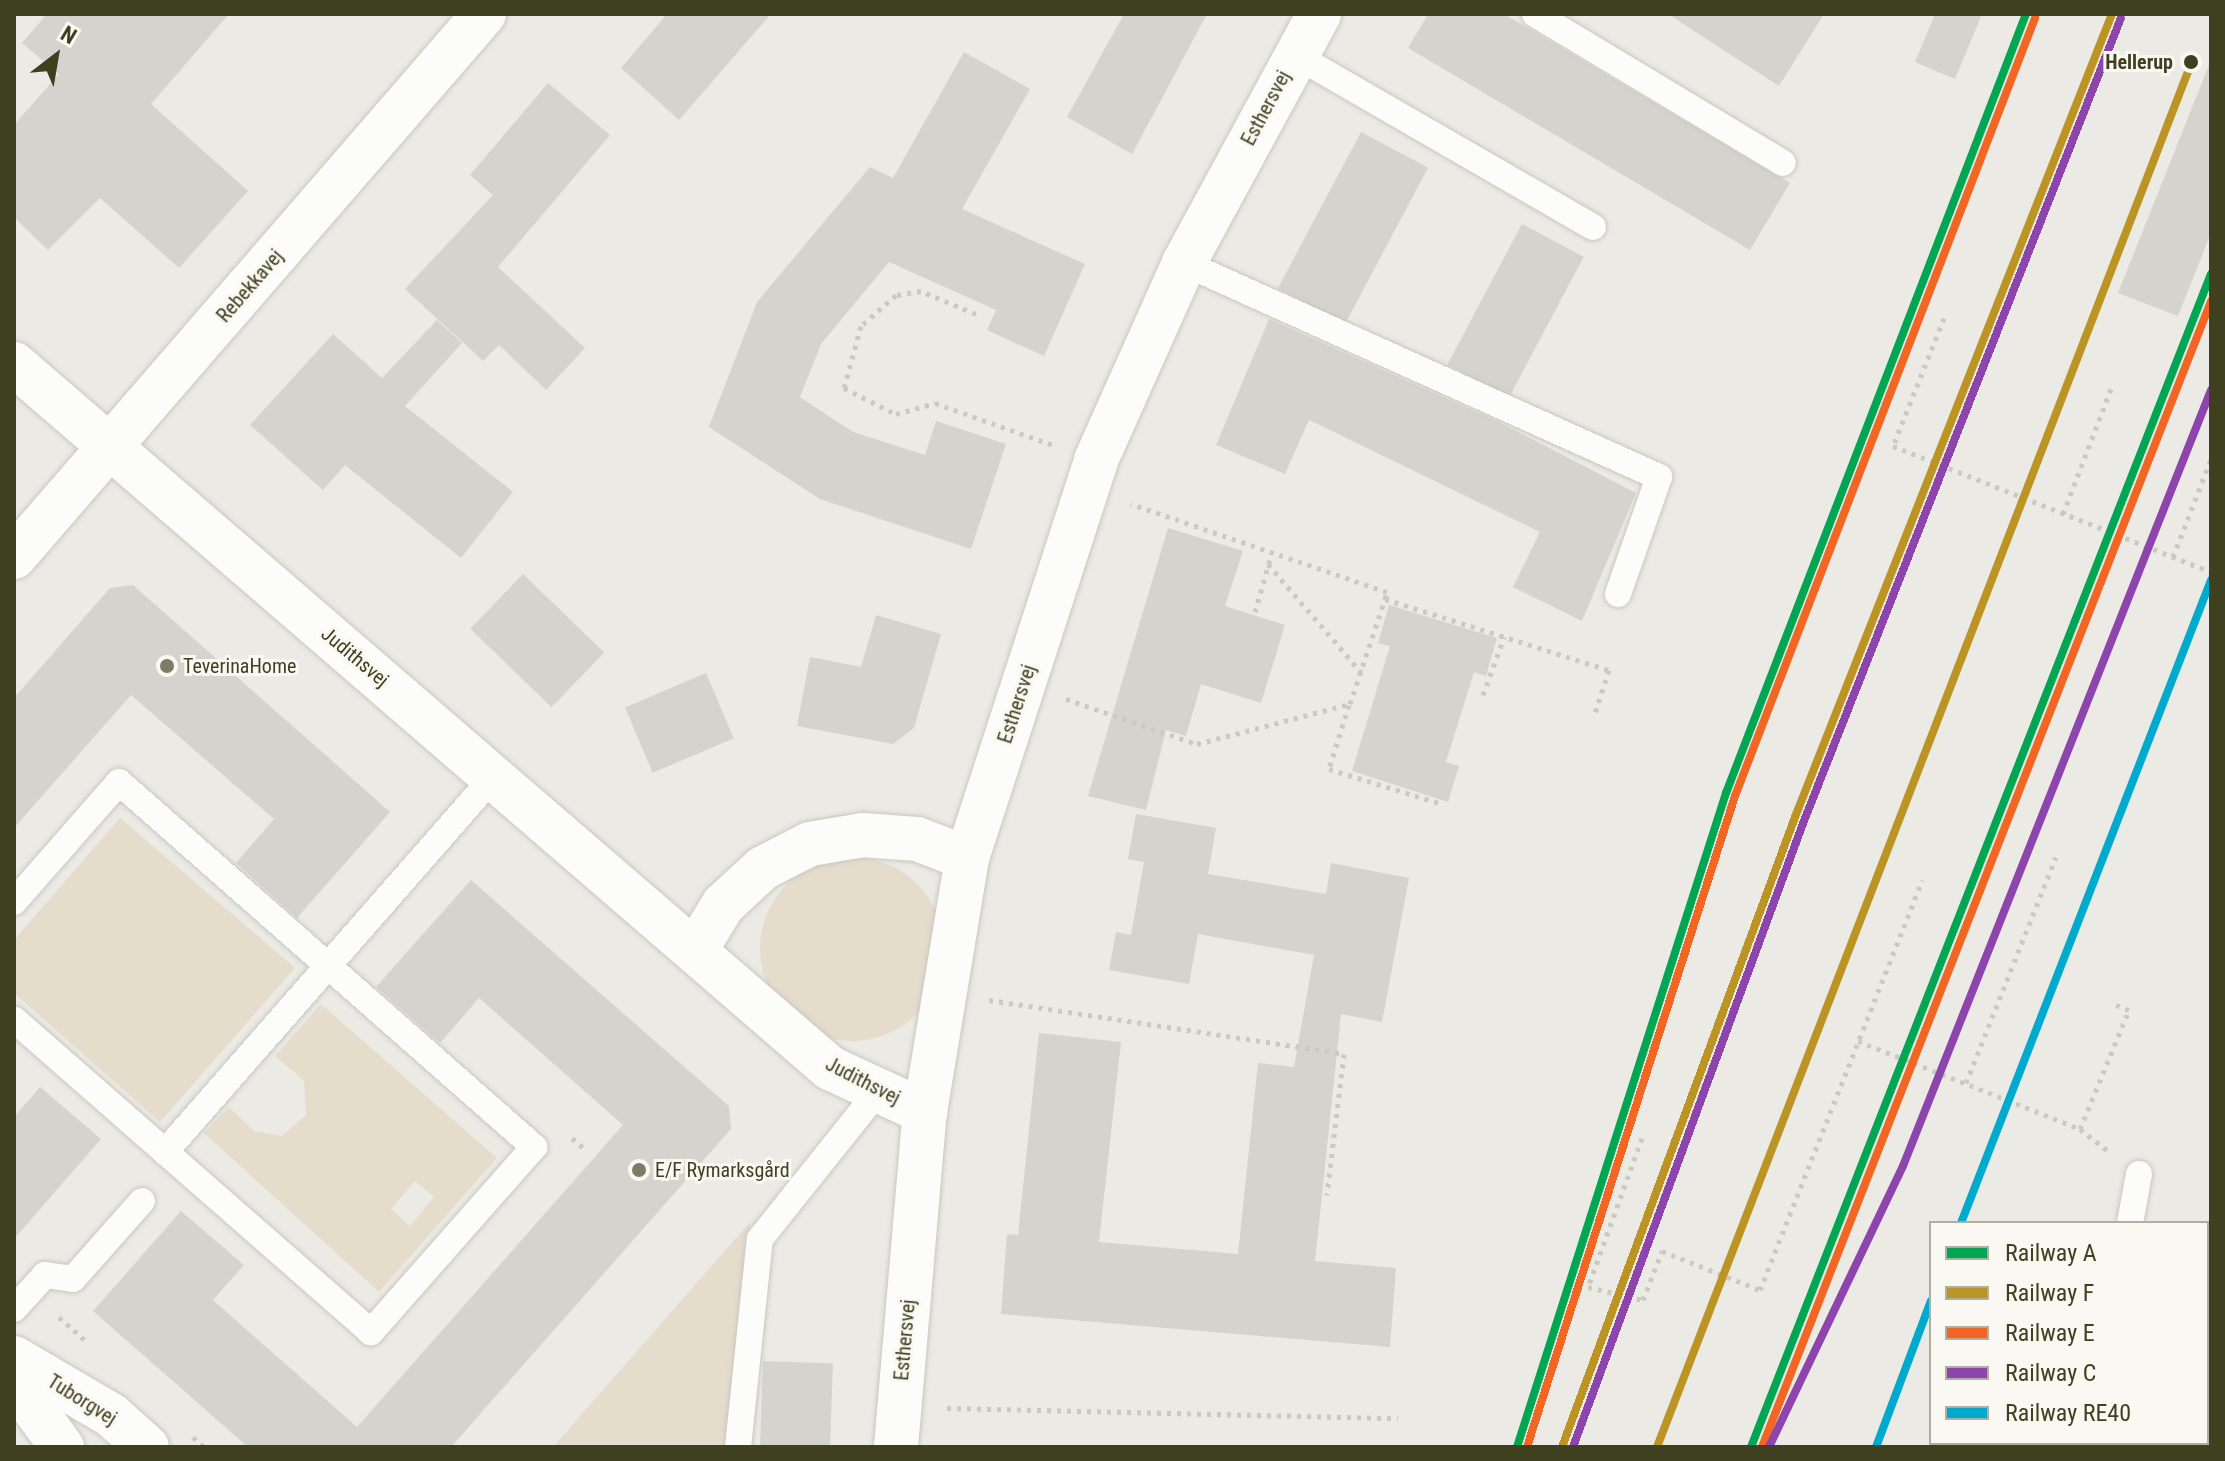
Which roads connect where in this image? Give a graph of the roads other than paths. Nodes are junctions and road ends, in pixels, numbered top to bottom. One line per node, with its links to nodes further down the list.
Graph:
1 (484, 14): 9 (street, Rebekkavej)
2 (1319, 14): 4 (street, Esthersvej)
3 (1535, 14): 5 (lane)
4 (1295, 55): 6 (lane); 7 (street, Esthersvej)
5 (1783, 163)
6 (1593, 227)
7 (1184, 263): 11 (lane); 13 (street, Esthersvej)
8 (14, 364): 9 (street, Judithsvej)
9 (109, 449): 10 (street, Rebekkavej); 12 (street, Judithsvej)
10 (14, 557)
11 (1618, 594)
12 (495, 775): 15 (street, Judithsvej); 16 (lane)
13 (967, 858): 15 (street); 19 (street, Esthersvej)
14 (14, 902): 16 (lane)
15 (695, 951): 18 (street, Judithsvej)
16 (328, 966): 20 (lane); 20 (lane)
17 (14, 1020): 20 (lane)
18 (879, 1090): 19 (street, Judithsvej); 29 (lane)
19 (925, 1112): 30 (street, Esthersvej)
20 (165, 1152)
21 (2139, 1174): 23 (lane)
22 (142, 1201): 24 (lane)
23 (2130, 1221)
24 (14, 1309)
25 (14, 1358): 28 (street, Tuborgvej)
26 (14, 1381): 27 (street, Tuborgvej)
27 (62, 1447)
28 (147, 1447)
29 (738, 1447)
30 (896, 1447)

